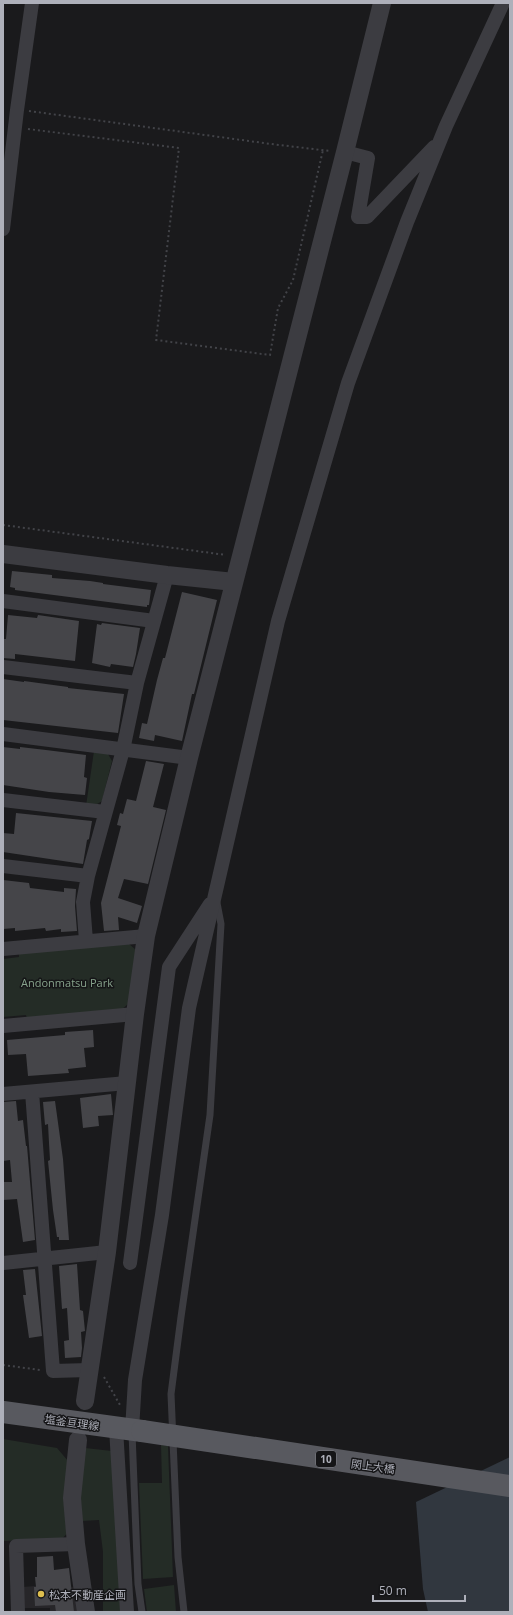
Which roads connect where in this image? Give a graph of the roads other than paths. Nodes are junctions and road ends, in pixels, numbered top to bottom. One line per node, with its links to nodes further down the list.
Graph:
1 (32, 3): 6 (street)
2 (382, 3): 5 (street)
3 (503, 3): 4 (street)
4 (440, 141): 5 (street); 21 (street)
5 (345, 152): 9 (street)
6 (3, 229)
7 (3, 554): 8 (street)
8 (167, 575): 9 (street); 11 (street)
9 (234, 582): 16 (street)
10 (3, 601): 11 (street)
11 (154, 621): 13 (street)
12 (3, 667): 13 (street)
13 (137, 683): 15 (street)
14 (3, 734): 15 (street)
15 (122, 750): 16 (street); 18 (street)
16 (189, 758): 22 (street)
17 (3, 800): 18 (street)
18 (105, 812): 20 (street)
19 (3, 866): 20 (street)
20 (88, 876): 23 (street)
21 (215, 895): 33 (street); 37 (street); 45 (lane)
22 (146, 936): 23 (street); 25 (street)
23 (86, 941): 24 (street)
24 (3, 948)
25 (135, 1014): 26 (street); 27 (street)
26 (3, 1026)
27 (127, 1083): 28 (street); 30 (street)
28 (32, 1092): 29 (street); 31 (street)
29 (3, 1094)
30 (107, 1252): 31 (street); 34 (street)
31 (45, 1258): 32 (street); 34 (street)
32 (3, 1263)
33 (130, 1263)
34 (96, 1373): 35 (street)
35 (85, 1401)
36 (3, 1412): 37 (main road, 塩釜亘理線 / 10)
37 (128, 1425): 39 (main road, 閖上大橋 / 10, bridge); 43 (street); 44 (lane)
38 (78, 1440): 40 (street)
39 (510, 1486)
40 (76, 1544): 41 (street); 42 (street)
41 (18, 1612)
42 (86, 1612)
43 (127, 1612)
44 (142, 1612)
45 (184, 1612)

